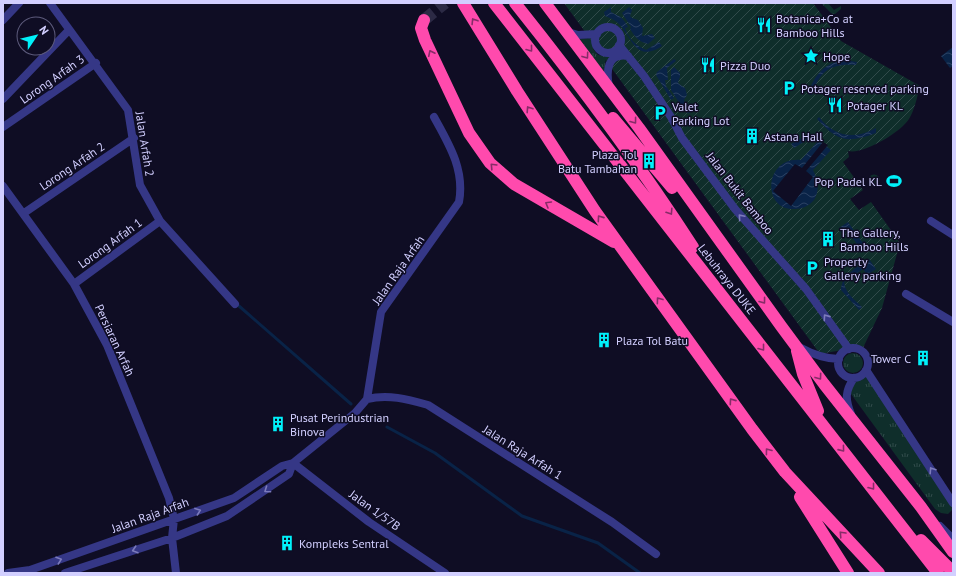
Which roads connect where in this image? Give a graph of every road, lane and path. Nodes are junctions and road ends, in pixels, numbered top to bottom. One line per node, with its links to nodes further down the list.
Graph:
1 (19, 3): 7 (street)
2 (50, 3): 9 (street, Jalan Arfah 2)
3 (463, 3): 28 (highway, one-way to 3)
4 (494, 3): 32 (highway, Lebuhraya DUKE, one-way to 32)
5 (514, 3): 16 (highway)
6 (546, 3): 10 (highway)
7 (3, 20)
8 (424, 20): 28 (highway, one-way to 8)
9 (70, 30): 14 (street, Jalan Arfah 2); 18 (street)
10 (568, 32): 11 (street); 17 (highway, one-way to 17)
11 (597, 34): 12 (street); 12 (street)
12 (617, 48): 13 (street, Jalan Bukit Bamboo); 15 (street)
13 (628, 56): 15 (street); 35 (street, Jalan Bukit Bamboo, one-way to 13)
14 (96, 63): 20 (street, Lorong Arfah 3); 21 (street, Jalan Arfah 2)
15 (607, 68): 17 (street)
16 (574, 77): 27 (highway); 32 (highway, one-way to 32)
17 (610, 90): 27 (highway, one-way to 27)
18 (3, 99)
19 (434, 116): 39 (street, Jalan Raja Arfah)
20 (3, 127)
21 (134, 138): 23 (street, Lorong Arfah 2); 24 (street, Jalan Arfah 2)
22 (3, 186): 23 (street, Persiaran Arfah)
23 (24, 213): 29 (street, Persiaran Arfah)
24 (160, 221): 29 (street, Lorong Arfah 1); 31 (street, Jalan Arfah 2)
25 (931, 221): 26 (street)
26 (953, 235)
27 (718, 240): 34 (highway, one-way to 34)
28 (618, 244): 43 (highway, one-way to 28)
29 (74, 284): 47 (street, Persiaran Arfah)
30 (906, 294): 33 (street)
31 (235, 304)
32 (738, 317): 41 (highway, Lebuhraya DUKE, one-way to 41)
33 (953, 322)
34 (796, 346): 36 (street); 40 (highway, one-way to 40); 41 (highway)
35 (849, 349): 36 (street); 37 (street)
36 (839, 359): 38 (street)
37 (866, 370): 38 (street); 44 (street, one-way to 37)
38 (854, 378): 40 (street)
39 (367, 398): 42 (street, Jalan Raja Arfah); 51 (street, Jalan Raja Arfah 1)
40 (856, 424): 45 (highway)
41 (828, 431): 46 (highway, Lebuhraya DUKE, one-way to 46)
42 (293, 463): 47 (street, Jalan Raja Arfah, one-way to 42); 48 (street, Jalan Raja Arfah, one-way to 48); 56 (street, Jalan 1/57B)
43 (785, 472): 57 (highway); 58 (highway, one-way to 43)
44 (953, 503)
45 (921, 507): 49 (street); 50 (highway)
46 (889, 508): 52 (highway); 59 (highway, Lebuhraya DUKE)
47 (174, 519): 48 (street, Persiaran Arfah); 53 (street, Jalan Raja Arfah, one-way to 47)
48 (172, 538): 54 (street, Jalan Raja Arfah, one-way to 54); 55 (street, Persiaran Arfah)
49 (953, 539)
50 (953, 552)
51 (656, 554)
52 (953, 572)
53 (8, 573)
54 (65, 573)
55 (176, 573)
56 (445, 573)
57 (848, 573)
58 (879, 573)
59 (938, 573)

